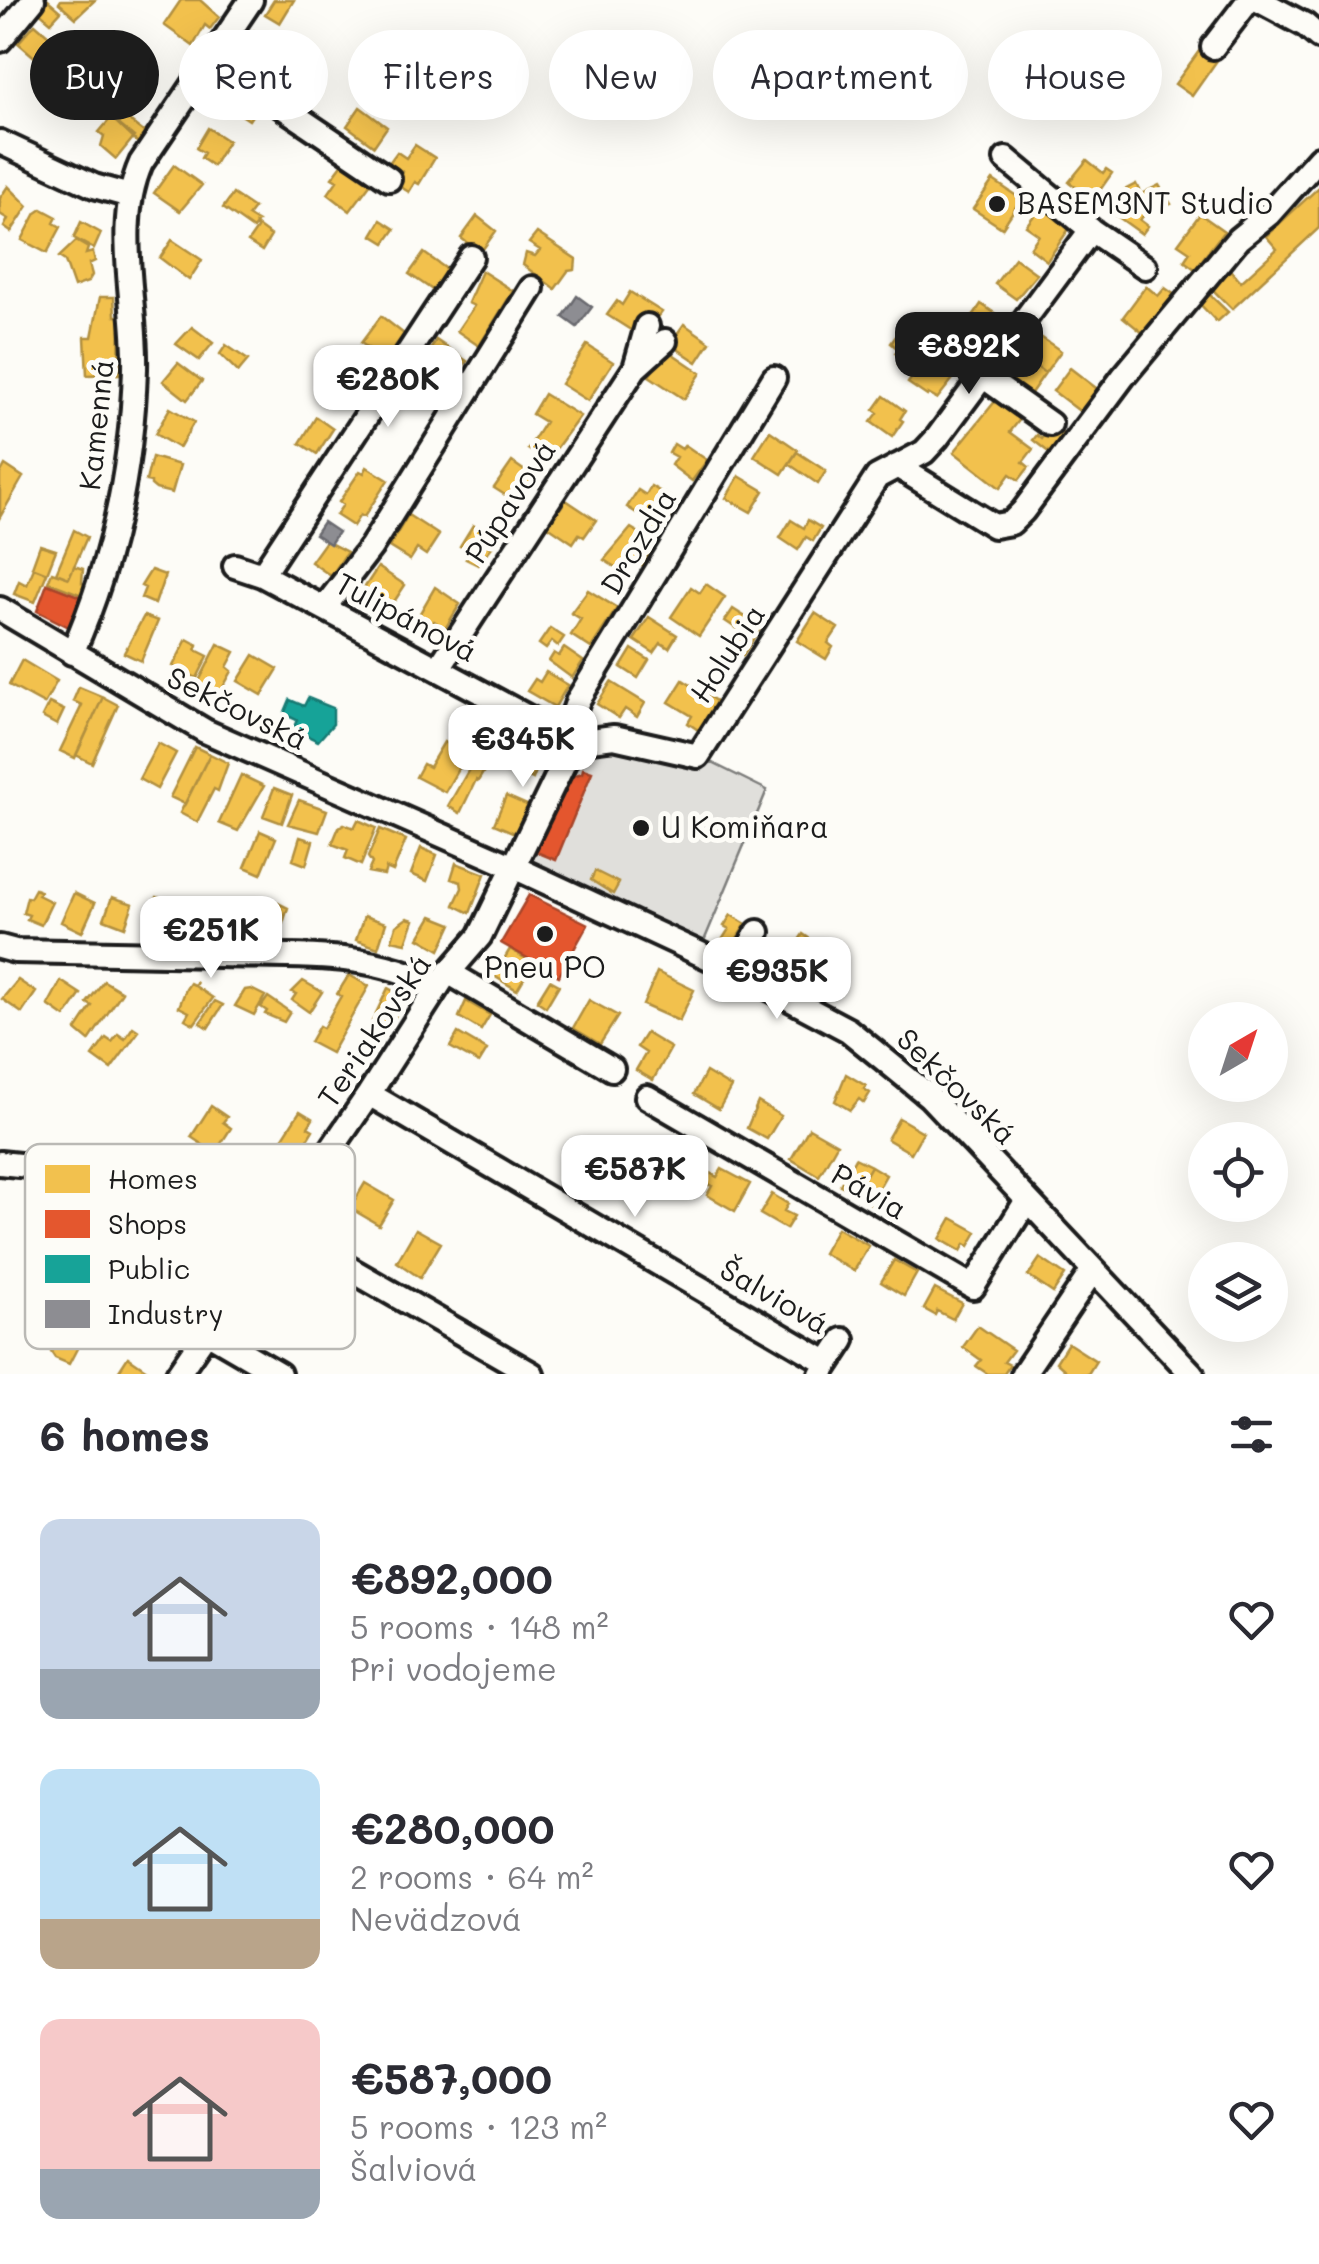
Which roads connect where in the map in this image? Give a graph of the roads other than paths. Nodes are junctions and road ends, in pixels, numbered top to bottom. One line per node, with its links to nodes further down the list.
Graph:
1 (33, 0): 7 (street)
2 (250, 0): 5 (street, Kamenná)
3 (1249, 0): 8 (street)
4 (1258, 0): 6 (street)
5 (232, 30)
6 (1319, 36)
7 (0, 40)
8 (1214, 47)
9 (179, 109): 15 (street, Kamenná)
10 (302, 120): 14 (street)
11 (0, 142): 15 (street)
12 (1319, 158): 25 (street)
13 (1006, 159): 16 (street)
14 (389, 179)
15 (130, 196): 30 (street, Kamenná)
16 (1091, 230): 18 (street); 22 (street)
17 (471, 257): 27 (street)
18 (1145, 268)
19 (532, 288): 28 (street)
20 (918, 330): 22 (street)
21 (656, 334): 31 (street, Púpavová)
22 (983, 375): 24 (street); 25 (street)
23 (774, 378): 32 (street, Drozdia)
24 (1050, 424)
25 (887, 472): 32 (street, Holubia)
26 (235, 566): 27 (street, Tulipánová)
27 (262, 575): 28 (street, Tulipánová)
28 (324, 608): 31 (street, Tulipánová)
29 (0, 610): 30 (street, Sekčovská)
30 (72, 653): 33 (street, Sekčovská)
31 (438, 669): 32 (street, Tulipánová)
32 (574, 742): 33 (street)
33 (512, 867): 36 (street, Sekčovská); 37 (street, Teriakovská)
34 (758, 932): 36 (street)
35 (0, 947): 37 (street)
36 (736, 970): 44 (street, Sekčovská)
37 (443, 979): 38 (street); 39 (street, Teriakovská)
38 (612, 1069)
39 (369, 1094): 41 (street, Teriakovská); 50 (street, Šalviová)
40 (647, 1097): 44 (street, Pávia)
41 (335, 1144)
42 (0, 1163): 43 (street)
43 (25, 1166)
44 (1027, 1200): 45 (street, Sekčovská)
45 (1093, 1270): 54 (street); 55 (street, Sekčovská)
46 (355, 1271): 53 (street)
47 (843, 1340): 50 (street)
48 (194, 1349): 51 (street, Teriakovská)
49 (236, 1349): 52 (street)
50 (824, 1369)
51 (178, 1374)
52 (278, 1374)
53 (532, 1374)
54 (1023, 1374)
55 (1192, 1374)

